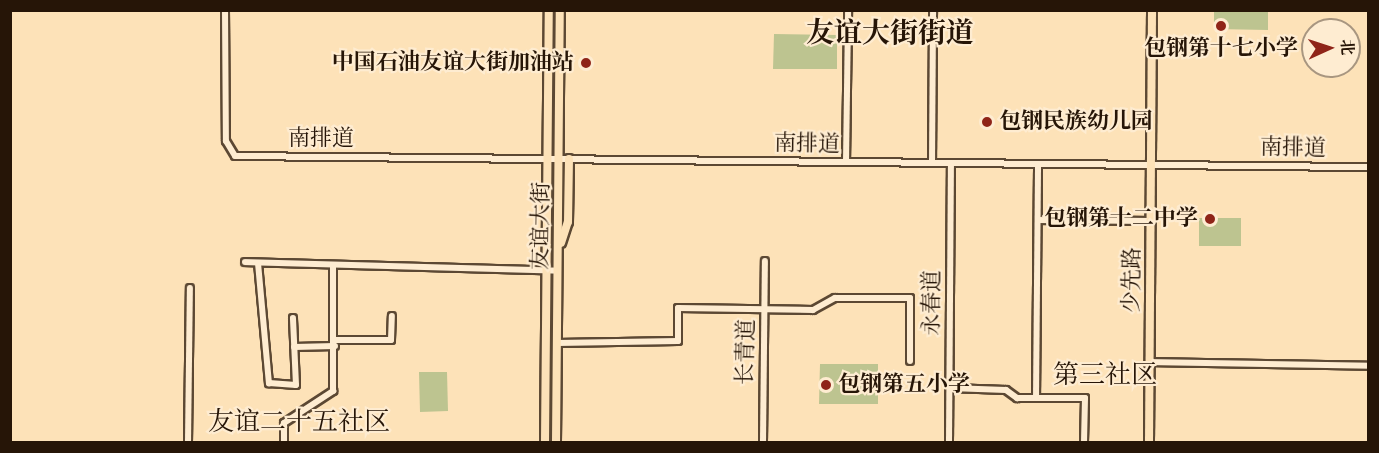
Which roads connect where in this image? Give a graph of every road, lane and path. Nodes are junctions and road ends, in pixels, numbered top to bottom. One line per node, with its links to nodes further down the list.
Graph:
1 (225, 10): 7 (street, 南排道)
2 (549, 10): 7 (main road, 友谊大街)
3 (560, 10): 8 (main road, 友谊大街)
4 (848, 10): 10 (street)
5 (933, 10): 11 (street)
6 (1152, 10): 14 (main road, 少先路)
7 (548, 159): 8 (street, 南排道); 23 (main road, 友谊大街)
8 (560, 159): 9 (street, 南排道); 18 (main road, 友谊大街)
9 (569, 159): 10 (street, 南排道); 18 (main road)
10 (846, 162): 11 (street, 南排道)
11 (932, 163): 12 (street, 南排道)
12 (951, 163): 13 (street, 南排道); 35 (street, 永春道)
13 (1038, 164): 14 (street, 南排道); 16 (street)
14 (1151, 165): 15 (street, 南排道); 17 (main road, 少先路)
15 (1368, 167)
16 (1038, 220): 17 (street); 36 (street)
17 (1150, 221): 33 (main road, 少先路)
18 (558, 250): 24 (main road, 友谊大街)
19 (765, 261): 26 (street, 长青道)
20 (244, 262): 21 (street)
21 (258, 263): 22 (street); 31 (street)
22 (333, 266): 23 (street); 29 (street)
23 (547, 271): 24 (street); 39 (main road, 友谊大街)
24 (558, 271): 30 (main road, 友谊大街)
25 (190, 288): 37 (street)
26 (765, 309): 30 (street); 32 (street); 41 (street, 长青道)
27 (392, 316): 29 (street)
28 (292, 318): 31 (street)
29 (335, 343): 31 (street); 38 (street)
30 (557, 343): 40 (main road, 友谊大街)
31 (294, 347)
32 (910, 361)
33 (1149, 362): 34 (street); 44 (main road, 少先路)
34 (1368, 366)
35 (950, 388): 36 (street); 42 (street, 永春道)
36 (1036, 398): 43 (street)
37 (188, 442)
38 (284, 442)
39 (545, 442)
40 (556, 442)
41 (763, 442)
42 (950, 442)
43 (1084, 442)
44 (1149, 442)

